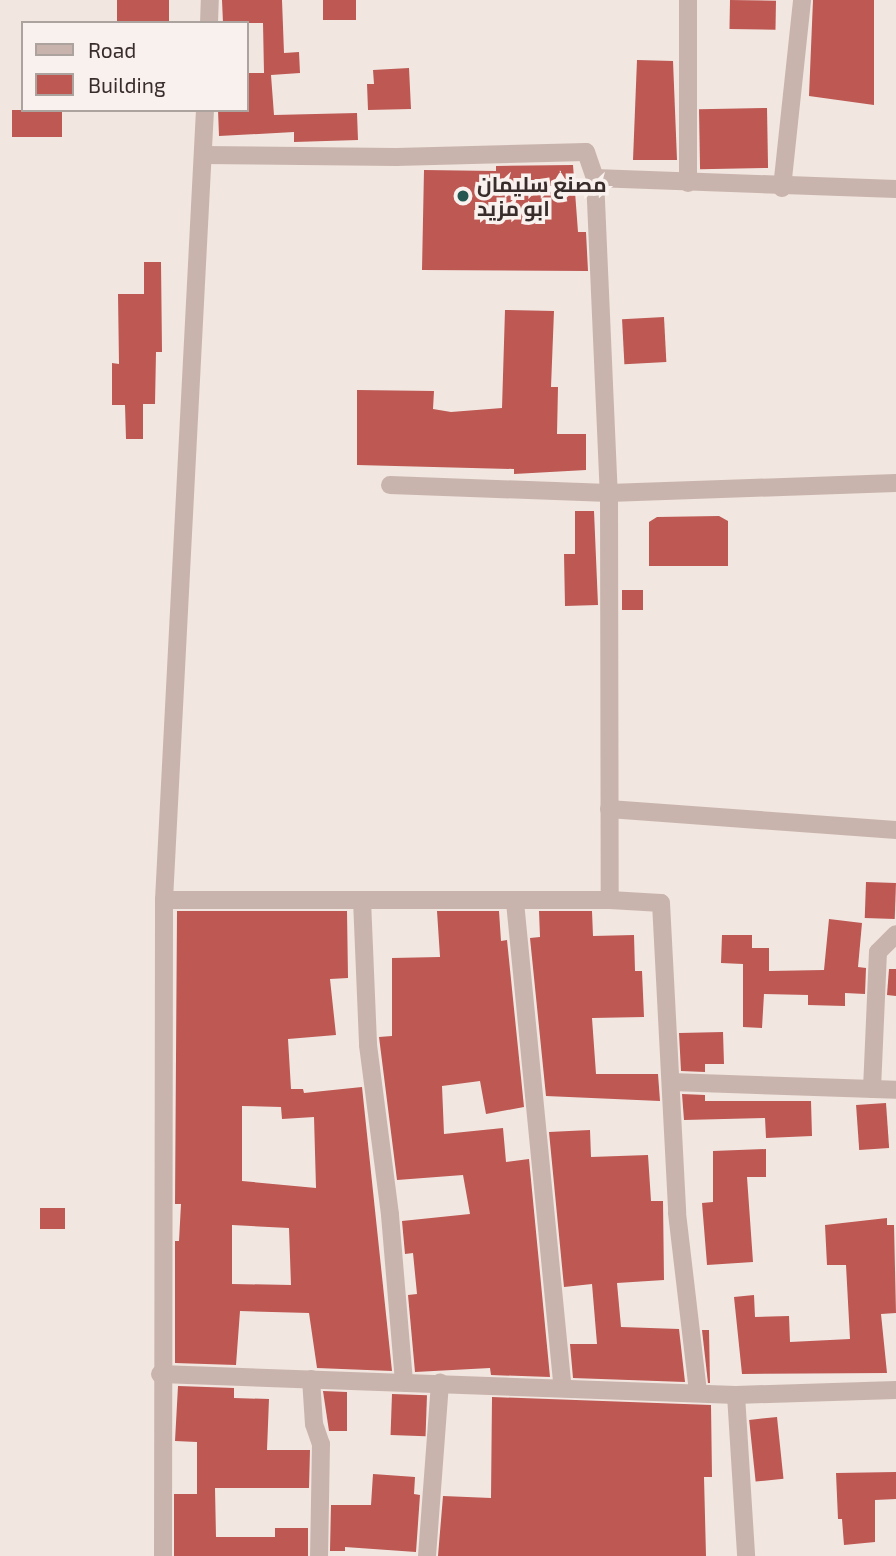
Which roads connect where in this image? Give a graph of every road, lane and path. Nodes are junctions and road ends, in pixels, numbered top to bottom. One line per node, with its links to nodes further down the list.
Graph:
1 (210, 0): 4 (street)
2 (688, 0): 8 (street)
3 (802, 0): 9 (street)
4 (209, 21)
5 (205, 112): 6 (street)
6 (203, 155): 7 (street); 16 (street)
7 (595, 178): 8 (street); 13 (street)
8 (688, 183): 9 (street)
9 (782, 188): 10 (street)
10 (896, 189)
11 (896, 483): 13 (street)
12 (390, 485): 13 (street)
13 (609, 492): 14 (street)
14 (610, 809): 15 (street); 18 (street)
15 (896, 830)
16 (164, 900): 17 (street); 24 (street)
17 (362, 900): 19 (street); 26 (street)
18 (610, 900): 19 (street); 21 (street)
19 (515, 902): 28 (street)
20 (896, 934): 22 (street)
21 (671, 1082): 22 (street); 30 (street)
22 (872, 1089): 23 (street)
23 (896, 1090)
24 (160, 1374): 25 (street); 32 (street)
25 (311, 1380): 26 (street); 33 (street)
26 (404, 1382): 27 (street)
27 (440, 1382): 28 (street); 34 (street)
28 (563, 1388): 30 (street)
29 (896, 1390): 31 (street)
30 (698, 1392): 31 (street)
31 (736, 1395): 35 (street)
32 (163, 1556)
33 (319, 1556)
34 (427, 1556)
35 (746, 1556)

